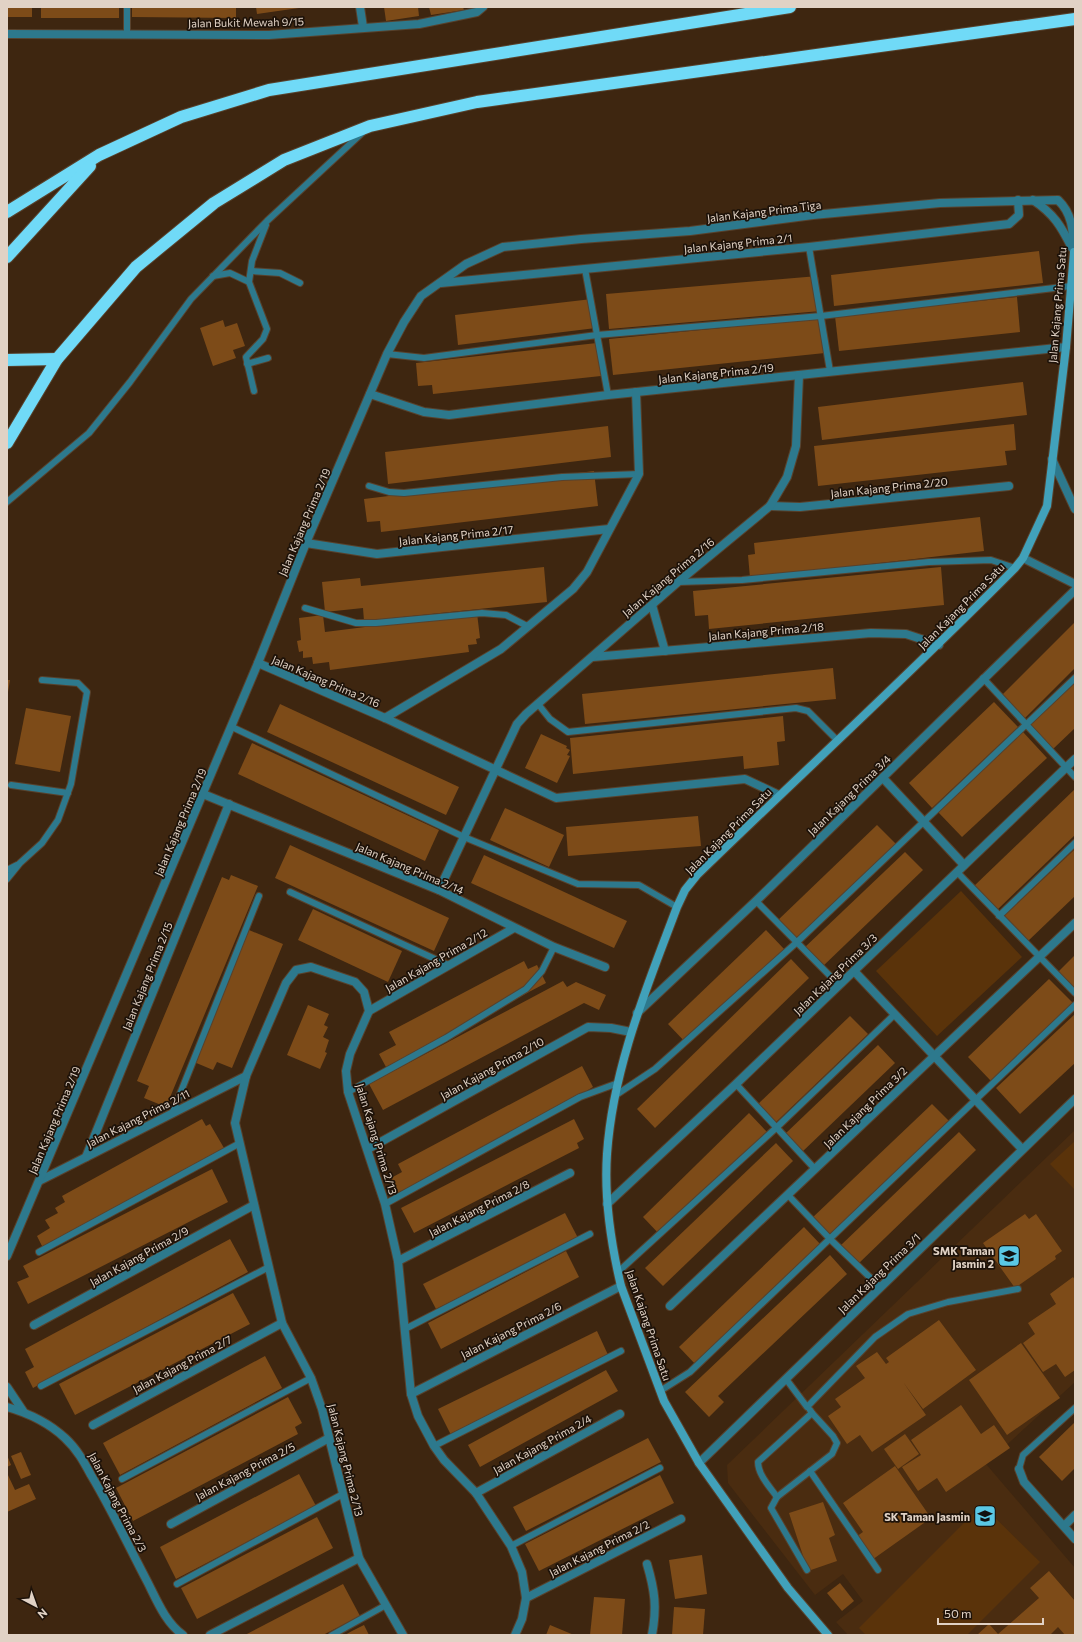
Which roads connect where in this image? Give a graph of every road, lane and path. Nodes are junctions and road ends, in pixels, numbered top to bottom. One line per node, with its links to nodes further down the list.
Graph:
1 (127, 7): 8 (lane)
2 (360, 7): 6 (street)
3 (483, 7): 6 (street, Jalan Bukit Mewah 9/15)
4 (790, 7): 10 (highway)
5 (1075, 19): 9 (highway)
6 (363, 27): 8 (street, Jalan Bukit Mewah 9/15)
7 (7, 34): 8 (street, Jalan Bukit Mewah 9/15)
8 (127, 35)
9 (370, 126): 14 (lane); 29 (highway)
10 (100, 155): 13 (highway); 17 (highway)
11 (1018, 200): 12 (street, Jalan Kajang Prima Tiga); 15 (street, Jalan Kajang Prima 2/1); 23 (street, Jalan Kajang Prima Tiga)
12 (1033, 200): 16 (street); 16 (street, Jalan Kajang Prima Satu)
13 (7, 212)
14 (267, 221): 19 (lane); 20 (lane)
15 (809, 247): 18 (street, Jalan Kajang Prima 2/1); 25 (lane)
16 (1074, 252): 24 (street, Jalan Kajang Prima Satu)
17 (7, 257)
18 (586, 269): 23 (street, Jalan Kajang Prima 2/1); 26 (lane)
19 (251, 271): 21 (lane); 22 (lane)
20 (213, 276): 21 (lane); 44 (lane)
21 (249, 282): 32 (lane)
22 (300, 283)
23 (440, 283): 28 (street, Jalan Kajang Prima 2/19)
24 (1071, 286): 25 (lane); 27 (street, Jalan Kajang Prima Satu)
25 (821, 316): 26 (lane); 33 (lane)
26 (597, 335): 28 (lane); 38 (lane)
27 (1066, 347): 33 (street, Jalan Kajang Prima 2/19); 40 (street, Jalan Kajang Prima Satu)
28 (387, 354): 37 (street, Jalan Kajang Prima 2/19)
29 (57, 358): 31 (highway); 39 (highway)
30 (268, 358): 32 (lane)
31 (7, 360)
32 (247, 364): 35 (lane)
33 (830, 371): 34 (street, Jalan Kajang Prima 2/19)
34 (800, 375): 36 (street, Jalan Kajang Prima 2/19); 45 (street, Jalan Kajang Prima 2/16)
35 (254, 391)
36 (636, 392): 38 (street, Jalan Kajang Prima 2/19); 41 (street)
37 (370, 394): 38 (street, Jalan Kajang Prima 2/19); 48 (street, Jalan Kajang Prima 2/19)
38 (608, 395)
39 (7, 443)
40 (1052, 459): 46 (street); 49 (street, Jalan Kajang Prima Satu)
41 (639, 474): 42 (lane); 47 (street, Jalan Kajang Prima 2/16)
42 (369, 486)
43 (1009, 486): 45 (street, Jalan Kajang Prima 2/20)
44 (7, 502)
45 (770, 506): 51 (street, Jalan Kajang Prima 2/16)
46 (1075, 510)
47 (609, 529): 48 (street, Jalan Kajang Prima 2/17); 56 (street, Jalan Kajang Prima 2/16)
48 (306, 543): 60 (street, Jalan Kajang Prima 2/19)
49 (1022, 558): 50 (street, Jalan Kajang Prima Satu); 52 (street)
50 (1015, 568): 51 (lane); 57 (street, Jalan Kajang Prima Satu)
51 (678, 582): 54 (street, Jalan Kajang Prima 2/16)
52 (1075, 584)
53 (1075, 590): 61 (street, Jalan Kajang Prima 3/4)
54 (652, 605): 58 (street); 59 (street, Jalan Kajang Prima 2/16)
55 (305, 608): 56 (lane)
56 (527, 626): 65 (street, Jalan Kajang Prima 2/16)
57 (939, 645): 58 (street, Jalan Kajang Prima 2/18); 68 (street, Jalan Kajang Prima Satu)
58 (664, 651): 59 (street, Jalan Kajang Prima 2/18)
59 (593, 657): 64 (street, Jalan Kajang Prima 2/16)
60 (258, 664): 65 (street, Jalan Kajang Prima 2/16); 67 (street, Jalan Kajang Prima 2/19)
61 (983, 678): 66 (lane); 73 (street, Jalan Kajang Prima 3/4)
62 (1075, 678): 66 (lane)
63 (42, 680): 75 (lane)
64 (538, 704): 68 (lane); 71 (street, Jalan Kajang Prima 2/16)
65 (385, 718): 71 (street, Jalan Kajang Prima 2/16)
66 (1025, 725): 70 (lane); 79 (lane)
67 (232, 727): 76 (street, Jalan Kajang Prima 2/19); 80 (lane)
68 (838, 741): 77 (street, Jalan Kajang Prima Satu)
69 (1075, 758): 70 (street, Jalan Kajang Prima 3/3)
70 (1066, 768): 72 (lane); 83 (street, Jalan Kajang Prima 3/3)
71 (496, 770): 77 (street, Jalan Kajang Prima 2/16); 80 (street, Jalan Kajang Prima 2/16)
72 (1075, 777)
73 (883, 778): 79 (street); 90 (street, Jalan Kajang Prima 3/4)
74 (11, 785): 75 (lane)
75 (68, 793): 82 (lane)
76 (203, 794): 78 (street, Jalan Kajang Prima 2/14); 124 (street, Jalan Kajang Prima 2/19)
77 (779, 795): 91 (street, Jalan Kajang Prima Satu)
78 (229, 804): 87 (street, Jalan Kajang Prima 2/14); 121 (street, Jalan Kajang Prima 2/15)
79 (924, 821): 83 (street); 95 (lane)
80 (464, 837): 87 (street, Jalan Kajang Prima 2/16); 91 (lane)
81 (1075, 842): 92 (lane)
82 (20, 863): 84 (lane); 86 (lane)
83 (964, 865): 85 (street, Jalan Kajang Prima 3/3)
84 (7, 870)
85 (957, 872): 92 (lane); 100 (street, Jalan Kajang Prima 3/3)
86 (7, 879)
87 (439, 890): 94 (street, Jalan Kajang Prima 2/14)
88 (290, 892): 98 (lane)
89 (260, 896): 116 (lane)
90 (756, 901): 95 (lane); 105 (street, Jalan Kajang Prima 3/4)
91 (677, 907): 105 (street, Jalan Kajang Prima Satu)
92 (999, 916): 97 (lane)
93 (1075, 923): 97 (street, Jalan Kajang Prima 3/2)
94 (514, 928): 96 (street, Jalan Kajang Prima 2/14); 98 (street, Jalan Kajang Prima 2/12)
95 (796, 943): 101 (lane); 113 (lane)
96 (554, 947): 99 (street, Jalan Kajang Prima 2/14); 112 (lane)
97 (1040, 956): 102 (lane); 108 (street, Jalan Kajang Prima 3/2)
98 (448, 965): 104 (street, Jalan Kajang Prima 2/12)
99 (605, 967)
100 (854, 971): 101 (street, Jalan Kajang Prima 3/3); 106 (street)
101 (839, 985): 111 (street, Jalan Kajang Prima 3/3)
102 (1075, 993)
103 (1075, 1005): 115 (lane)
104 (369, 1011): 109 (street, Jalan Kajang Prima 2/13); 112 (street, Jalan Kajang Prima 2/13)
105 (636, 1014): 107 (street, Jalan Kajang Prima Satu)
106 (895, 1014): 108 (street); 117 (lane)
107 (631, 1032): 110 (street, Jalan Kajang Prima Satu); 119 (street, Jalan Kajang Prima 2/10)
108 (934, 1056): 115 (street); 122 (street, Jalan Kajang Prima 3/2)
109 (246, 1076): 116 (street, Jalan Kajang Prima 2/11); 118 (street, Jalan Kajang Prima 2/13)
110 (618, 1083): 113 (street, Jalan Kajang Prima Satu); 126 (lane)
111 (736, 1084): 117 (lane); 127 (street, Jalan Kajang Prima 3/3)
112 (348, 1092): 119 (street, Jalan Kajang Prima 2/13)
113 (616, 1095): 127 (street, Jalan Kajang Prima Satu)
114 (1075, 1099): 120 (street, Jalan Kajang Prima 3/1)
115 (976, 1100): 120 (street); 130 (lane)
116 (172, 1114): 121 (street, Jalan Kajang Prima 2/11)
117 (776, 1128): 122 (lane); 135 (lane)
118 (240, 1143): 128 (street, Jalan Kajang Prima 2/13); 131 (lane)
119 (368, 1149): 126 (street, Jalan Kajang Prima 2/13)
120 (1022, 1149): 137 (street, Jalan Kajang Prima 3/1)
121 (86, 1157): 124 (street, Jalan Kajang Prima 2/11)
122 (816, 1169): 125 (street, Jalan Kajang Prima 3/2)
123 (570, 1173): 133 (street, Jalan Kajang Prima 2/8)
124 (41, 1180): 132 (street, Jalan Kajang Prima 2/19)
125 (788, 1195): 130 (lane); 139 (street, Jalan Kajang Prima 3/2)
126 (385, 1204): 133 (street, Jalan Kajang Prima 2/13)
127 (607, 1204): 135 (street, Jalan Kajang Prima Satu)
128 (254, 1205): 134 (street, Jalan Kajang Prima 2/13); 141 (street, Jalan Kajang Prima 2/9)
129 (590, 1234): 142 (lane)
130 (830, 1240): 137 (lane); 148 (lane)
131 (39, 1252)
132 (7, 1256)
133 (398, 1261): 142 (street, Jalan Kajang Prima 2/13)
134 (267, 1268): 140 (street, Jalan Kajang Prima 2/13); 146 (lane)
135 (618, 1272): 136 (street, Jalan Kajang Prima Satu)
136 (621, 1286): 148 (street, Jalan Kajang Prima Satu); 149 (street, Jalan Kajang Prima 2/6)
137 (880, 1287): 145 (street, Jalan Kajang Prima 3/1)
138 (1018, 1289): 151 (lane)
139 (670, 1306)
140 (282, 1323): 144 (street, Jalan Kajang Prima 2/13); 156 (street, Jalan Kajang Prima 2/7)
141 (34, 1325)
142 (405, 1329): 149 (street, Jalan Kajang Prima 2/13)
143 (621, 1351): 158 (lane)
144 (311, 1378): 157 (street, Jalan Kajang Prima 2/13); 163 (lane)
145 (786, 1378): 151 (lane); 159 (street, Jalan Kajang Prima 3/1)
146 (41, 1386)
147 (7, 1387): 153 (street)
148 (660, 1391): 159 (street, Jalan Kajang Prima Satu)
149 (411, 1394): 158 (street, Jalan Kajang Prima 2/13)
150 (7, 1407): 153 (street, Jalan Kajang Prima 2/3)
151 (807, 1408): 154 (lane)
152 (1075, 1408): 161 (lane)
153 (23, 1411): 180 (street, Jalan Kajang Prima 2/3)
154 (812, 1413): 162 (lane); 166 (lane)
155 (620, 1414): 164 (street, Jalan Kajang Prima 2/4)
156 (93, 1425)
157 (329, 1438): 165 (street, Jalan Kajang Prima 2/13); 169 (street, Jalan Kajang Prima 2/5)
158 (434, 1446): 164 (street, Jalan Kajang Prima 2/13)
159 (699, 1463): 186 (street, Jalan Kajang Prima Satu)
160 (660, 1468): 172 (lane)
161 (1019, 1469): 170 (street)
162 (810, 1471): 166 (lane); 176 (lane)
163 (122, 1479)
164 (476, 1493): 172 (street, Jalan Kajang Prima 2/13)
165 (343, 1494): 173 (street, Jalan Kajang Prima 2/13); 177 (lane)
166 (777, 1497): 175 (lane)
167 (1075, 1516): 170 (street)
168 (681, 1518): 178 (street, Jalan Kajang Prima 2/2)
169 (171, 1524)
170 (1064, 1526): 171 (street)
171 (1075, 1539)
172 (511, 1546): 178 (street, Jalan Kajang Prima 2/13)
173 (359, 1558): 179 (street, Jalan Kajang Prima 2/13); 181 (street)
174 (647, 1564): 185 (street)
175 (807, 1570)
176 (878, 1570)
177 (177, 1584)
178 (526, 1598): 184 (street, Jalan Kajang Prima 2/13)
179 (386, 1606): 182 (lane); 183 (street, Jalan Kajang Prima 2/13)
180 (183, 1635)
181 (210, 1635)
182 (332, 1635)
183 (403, 1635)
184 (515, 1635)
185 (652, 1635)
186 (828, 1635)

